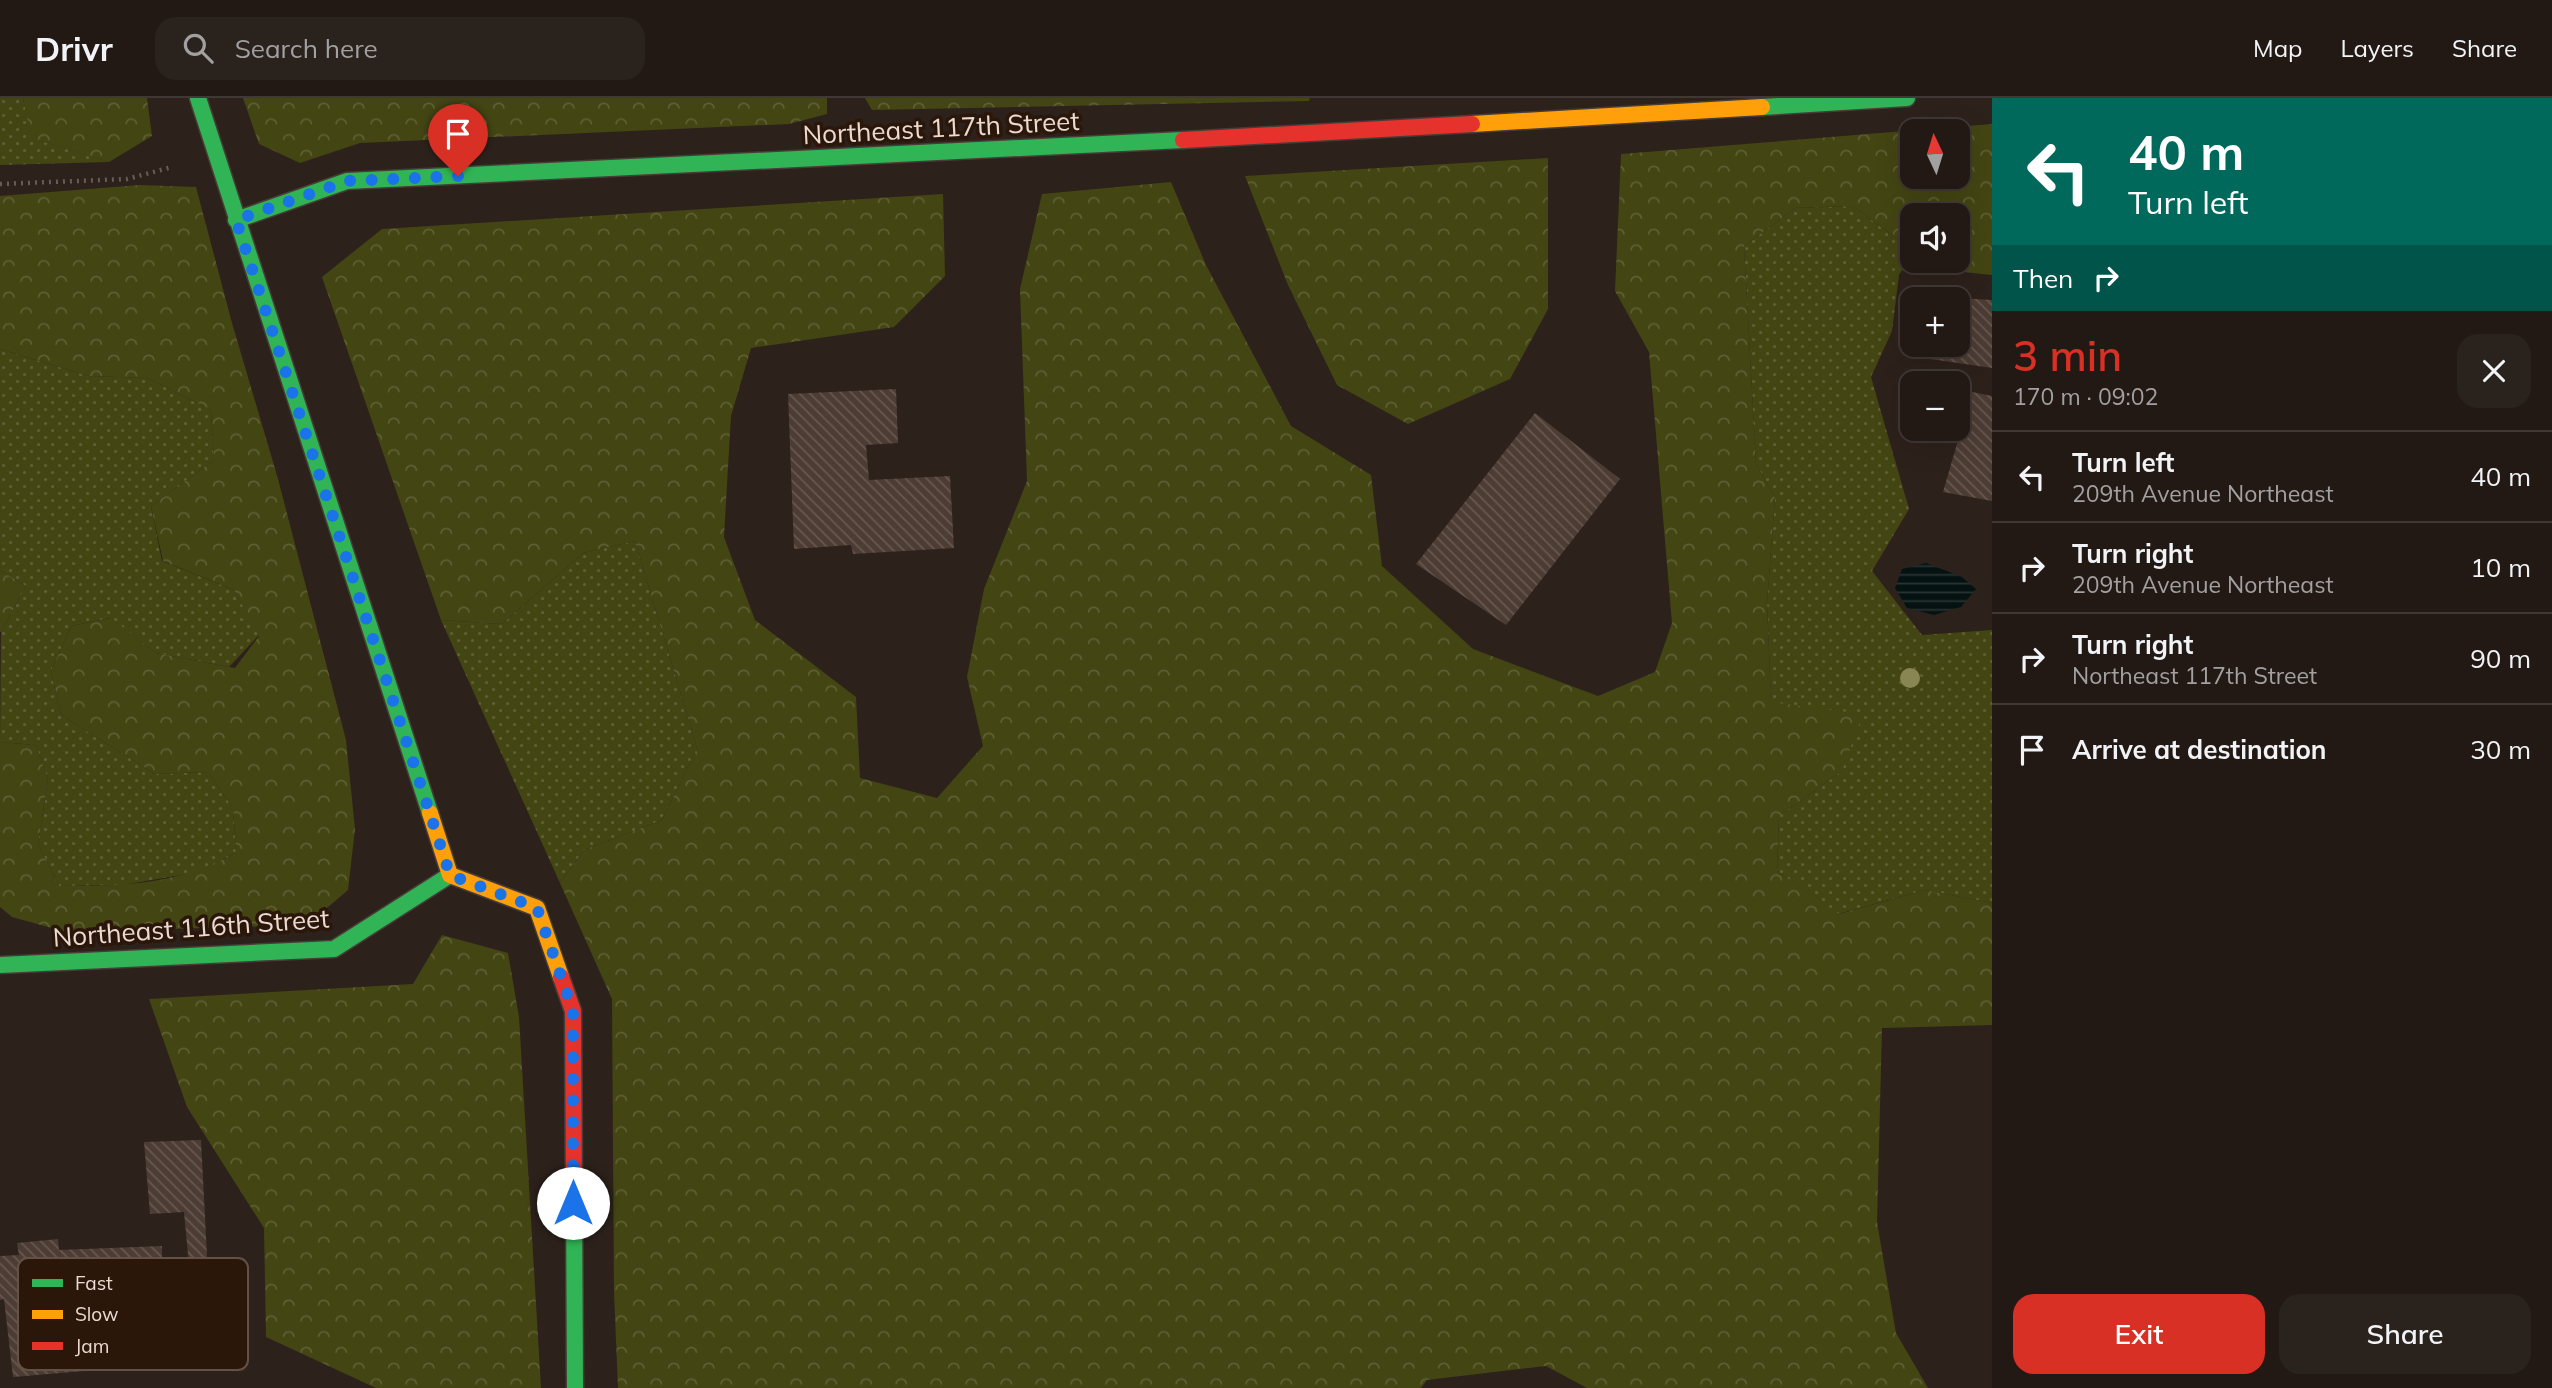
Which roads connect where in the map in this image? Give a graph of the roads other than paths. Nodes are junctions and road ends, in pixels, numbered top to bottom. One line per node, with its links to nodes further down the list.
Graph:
1 (198, 98): 3 (street)
2 (1907, 98): 3 (street, Northeast 117th Street)
3 (236, 220): 4 (street)
4 (450, 875): 5 (street, Northeast 116th Street); 6 (street)
5 (0, 965)
6 (575, 1388)

